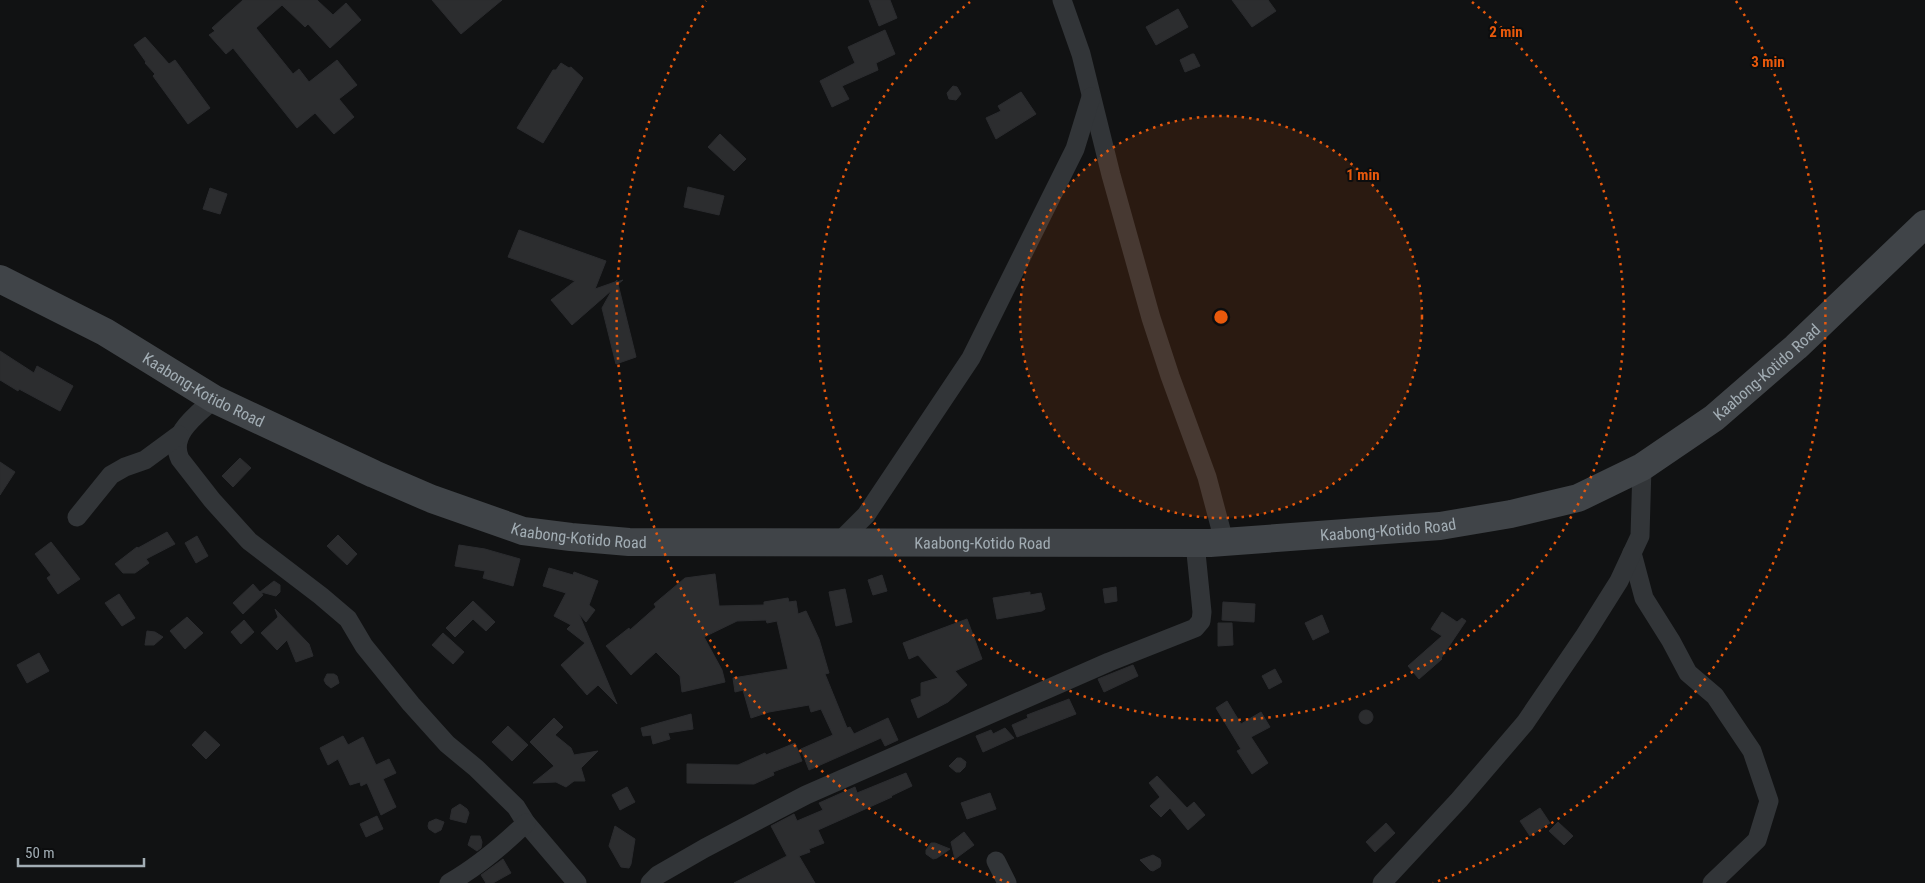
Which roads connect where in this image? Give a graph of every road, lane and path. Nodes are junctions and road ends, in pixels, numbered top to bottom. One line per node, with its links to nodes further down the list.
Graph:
1 (1062, 0): 2 (street)
2 (1091, 97): 9 (street); 10 (street)
3 (1925, 224): 7 (main road, Kaabong-Kotido Road)
4 (0, 279): 5 (main road, Kaabong-Kotido Road)
5 (214, 399): 6 (street); 10 (main road, Kaabong-Kotido Road)
6 (179, 435): 8 (street); 13 (street)
7 (1642, 467): 9 (main road, Kaabong-Kotido Road); 12 (street)
8 (78, 517)
9 (1224, 541): 11 (main road, Kaabong-Kotido Road)
10 (839, 542): 11 (main road, Kaabong-Kotido Road)
11 (1195, 543): 15 (street)
12 (1632, 553): 20 (street); 21 (street)
13 (526, 823): 16 (street); 17 (street)
14 (996, 861): 19 (street)
15 (654, 879): 18 (street)
16 (449, 883)
17 (577, 883)
18 (640, 883)
19 (1007, 883)
20 (1382, 883)
21 (1712, 883)

